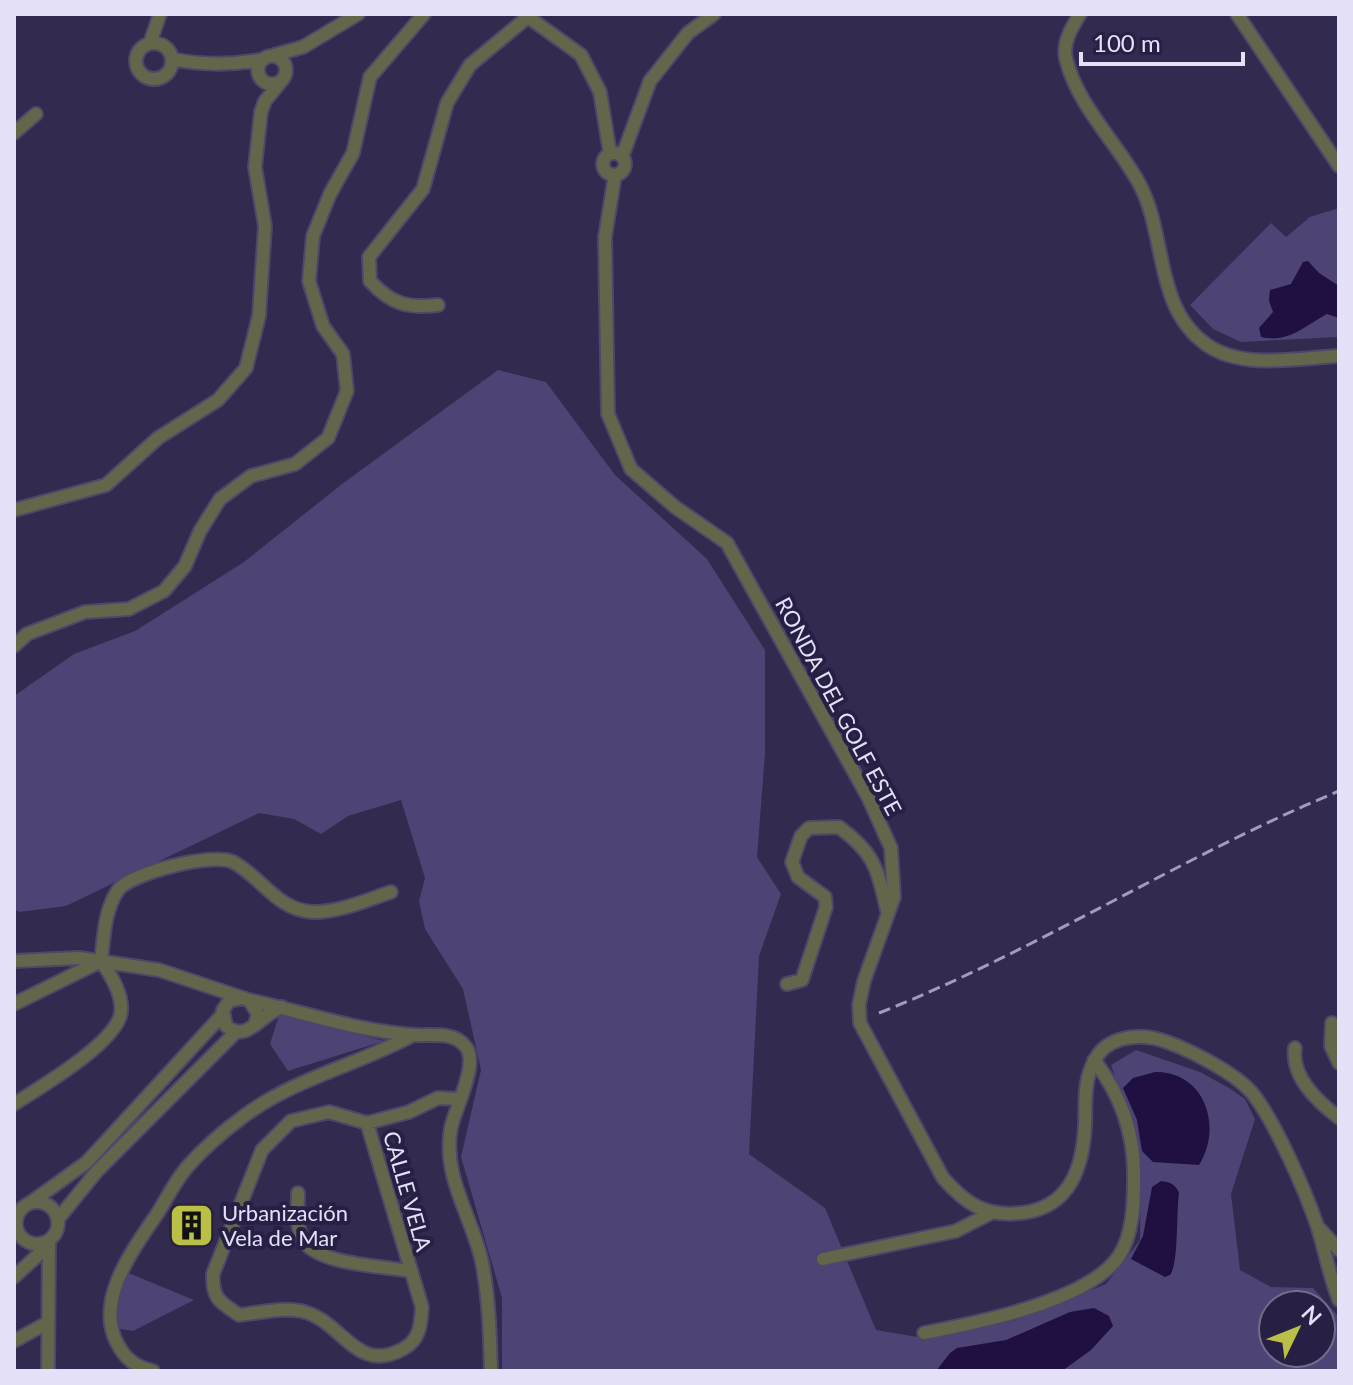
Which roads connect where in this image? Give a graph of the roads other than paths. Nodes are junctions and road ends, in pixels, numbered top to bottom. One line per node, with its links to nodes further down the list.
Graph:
1 (358, 14): 10 (street)
2 (424, 14): 24 (street)
3 (714, 14): 18 (street)
4 (1080, 14): 22 (street)
5 (1237, 14): 19 (street)
6 (527, 15): 18 (street); 21 (street)
7 (160, 18): 8 (street); 9 (street)
8 (150, 43): 9 (street); 12 (street)
9 (164, 46): 12 (street)
10 (303, 47): 11 (street); 14 (street)
11 (274, 55): 13 (street); 14 (street)
12 (171, 63): 13 (street)
13 (259, 70): 14 (street); 15 (street)
14 (284, 77): 15 (street)
15 (265, 101): 23 (street)
16 (36, 114): 17 (street)
17 (14, 133)
18 (616, 155): 20 (street); 20 (street)
19 (1339, 166)
20 (615, 175): 26 (street, RONDA DEL GOLF ESTE)
21 (438, 305)
22 (1339, 356)
23 (14, 510)
24 (14, 646)
25 (391, 892): 28 (street)
26 (888, 914): 29 (street); 48 (street, RONDA DEL GOLF ESTE)
27 (14, 961): 28 (street)
28 (101, 961): 30 (street); 32 (street); 43 (street)
29 (787, 984)
30 (211, 987): 31 (street); 34 (street)
31 (247, 999): 33 (street); 34 (street); 36 (street)
32 (16, 1003)
33 (282, 1007): 36 (street); 38 (street)
34 (224, 1010): 37 (street); 47 (street)
35 (1332, 1023): 41 (street)
36 (255, 1024): 37 (street)
37 (236, 1032): 49 (street)
38 (413, 1035): 42 (street); 61 (street)
39 (1295, 1048): 44 (street)
40 (1094, 1060): 48 (street); 50 (street); 58 (street)
41 (1339, 1063)
42 (459, 1099): 45 (street, CALLE VELA); 62 (street)
43 (14, 1104)
44 (1339, 1118)
45 (367, 1123): 54 (street, CALLE VELA); 54 (street, CALLE VELA)
46 (298, 1193): 54 (street, CALLE VELA)
47 (22, 1208): 49 (street); 51 (street)
48 (991, 1213): 53 (street)
49 (58, 1219): 51 (street)
50 (1317, 1225): 52 (street); 56 (street)
51 (46, 1242): 55 (street); 57 (street)
52 (1339, 1250)
53 (823, 1259)
54 (410, 1271)
55 (14, 1277)
56 (1339, 1300)
57 (47, 1323): 59 (street); 60 (street)
58 (924, 1333)
59 (14, 1341)
60 (48, 1371)
61 (153, 1371)
62 (491, 1371)

